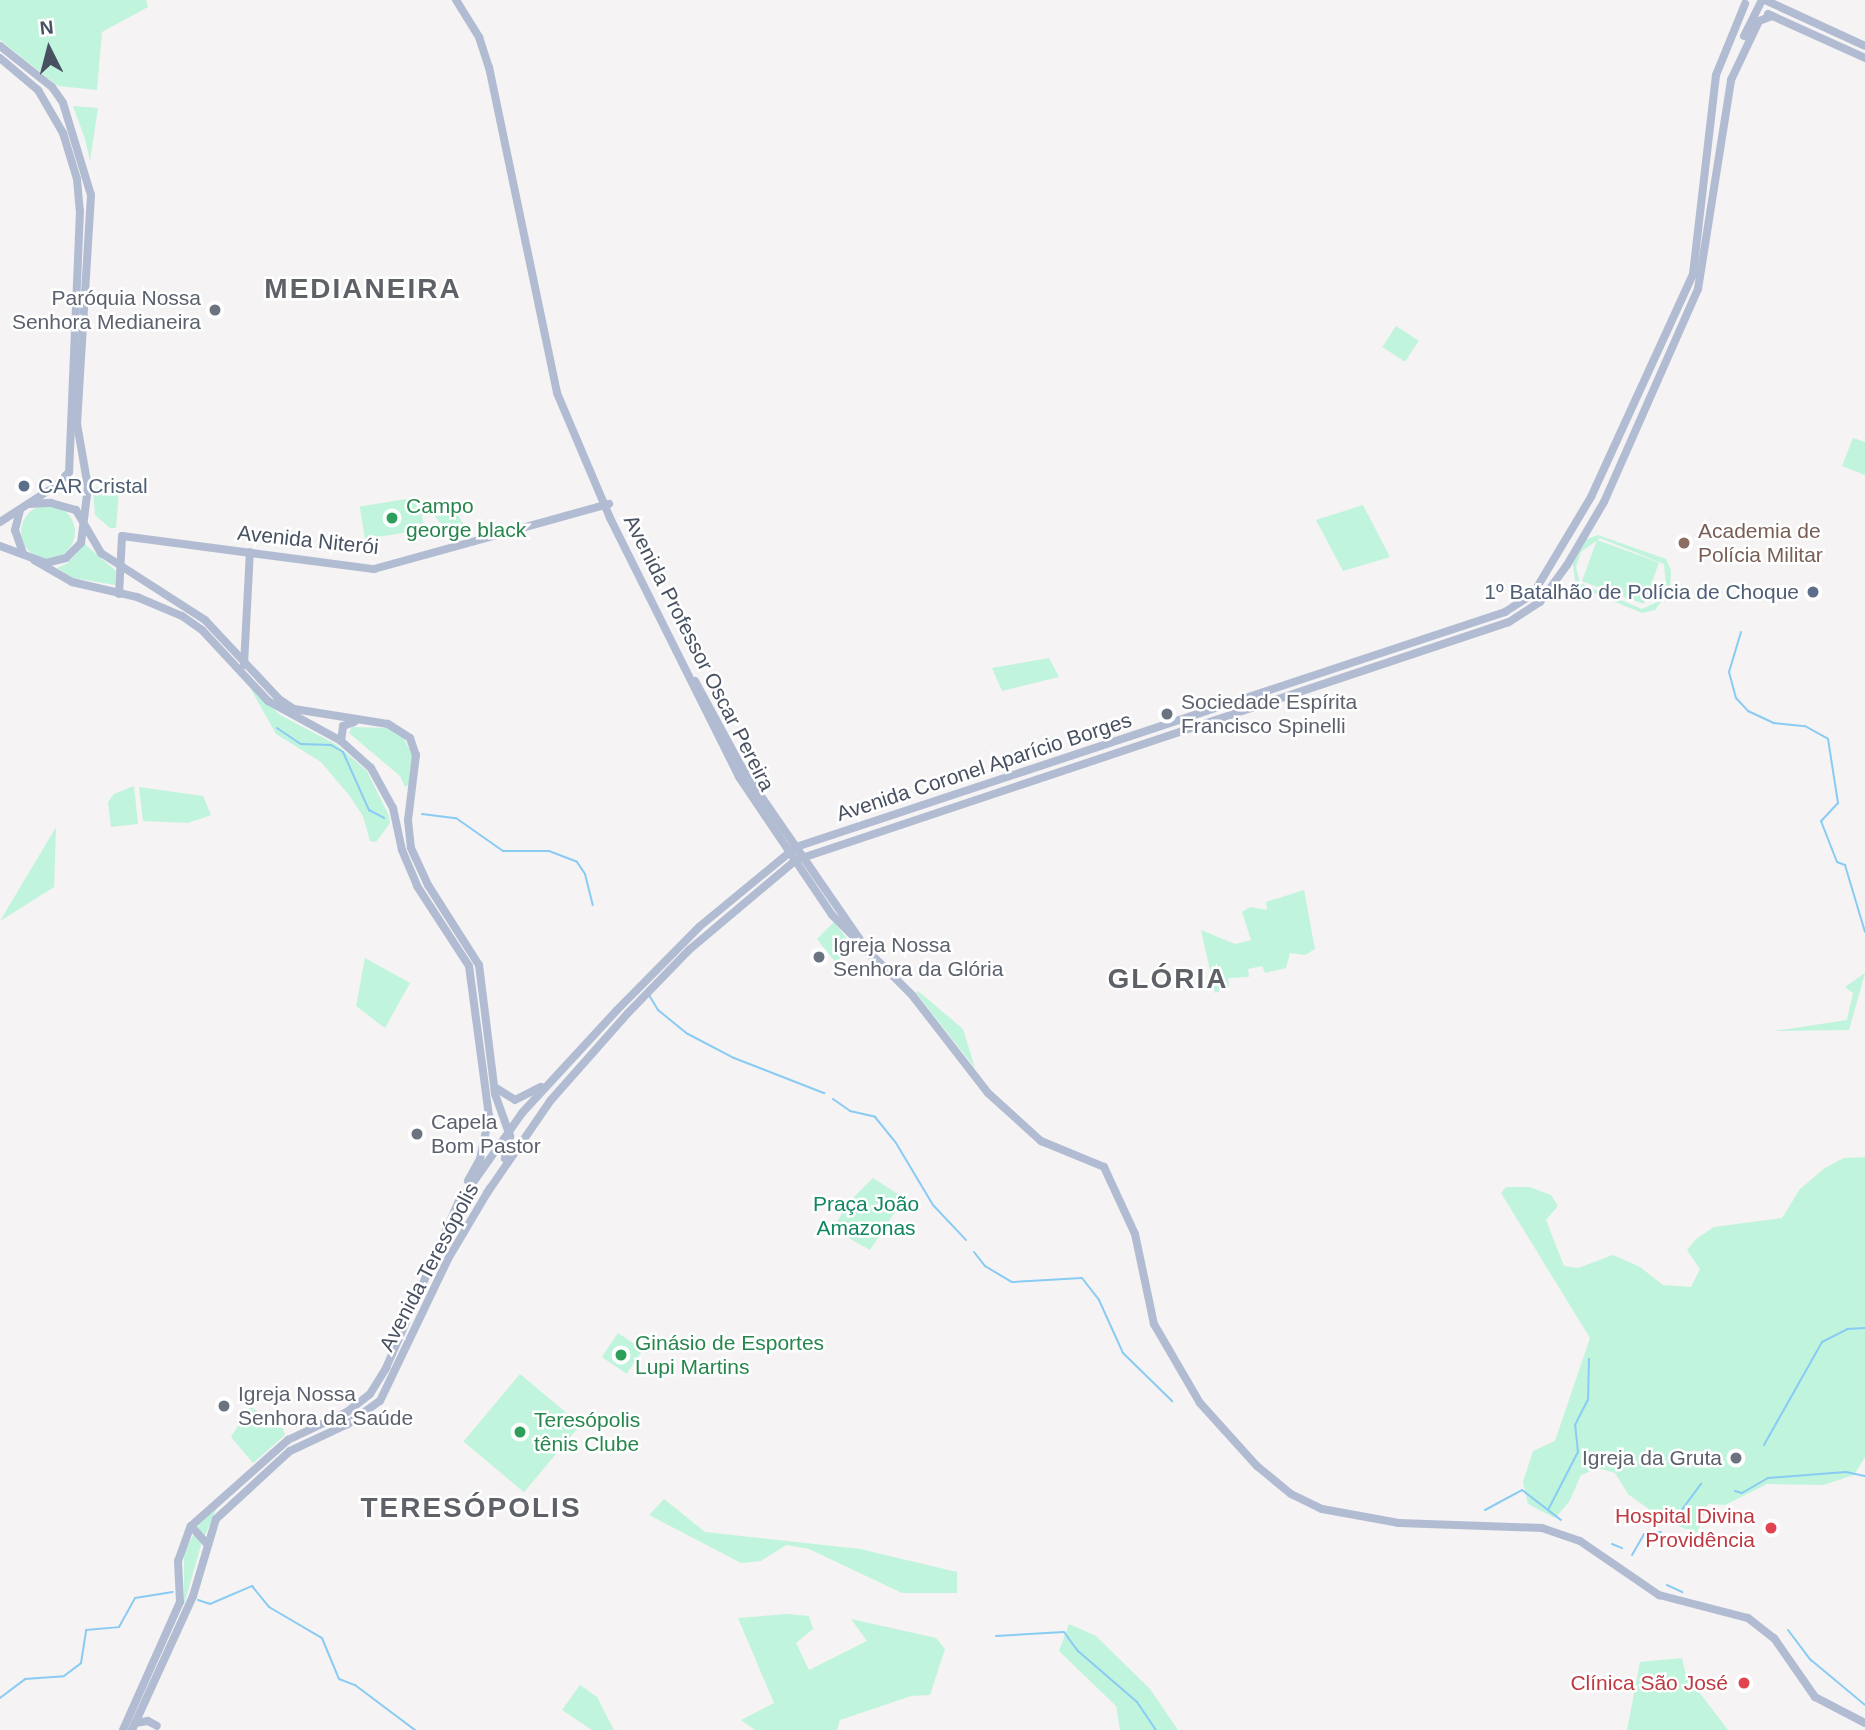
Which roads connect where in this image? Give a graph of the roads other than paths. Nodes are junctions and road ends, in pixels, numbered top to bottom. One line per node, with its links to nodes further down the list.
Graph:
1 (456, 0): 15 (main road, Avenida Professor Oscar Pereira)
2 (1764, 0): 5 (main road); 13 (main road)
3 (1783, 0): 5 (main road)
4 (1745, 1): 6 (main road); 7 (main road, Avenida Coronel Aparício Borges); 13 (main road)
5 (1786, 10): 10 (main road)
6 (1772, 16): 8 (main road, Avenida Coronel Aparício Borges); 12 (main road)
7 (1733, 30): 8 (main road); 13 (main road, Avenida Coronel Aparício Borges)
8 (1748, 38): 13 (main road, Avenida Coronel Aparício Borges)
9 (0, 46): 18 (main road)
10 (1865, 46)
11 (0, 58): 14 (main road)
12 (1865, 58)
13 (1711, 154): 29 (main road, Avenida Coronel Aparício Borges); 30 (main road, Avenida Coronel Aparício Borges)
14 (29, 504): 16 (main road); 18 (main road)
15 (607, 505): 20 (main road, Avenida Niterói); 29 (main road, Avenida Professor Oscar Pereira)
16 (20, 510): 17 (main road); 21 (main road)
17 (0, 522)
18 (84, 522): 22 (main road); 23 (main road, Avenida Teresópolis)
19 (0, 546): 21 (main road)
20 (250, 552): 23 (main road, Avenida Niterói); 25 (main road)
21 (23, 553): 22 (main road)
22 (34, 560): 24 (main road)
23 (120, 566): 24 (main road); 25 (main road, Avenida Teresópolis)
24 (119, 594): 26 (main road)
25 (244, 661): 26 (main road); 27 (main road, Avenida Teresópolis)
26 (243, 675): 28 (main road)
27 (370, 722): 28 (main road); 32 (main road, Avenida Teresópolis)
28 (341, 741): 31 (main road, Avenida Teresópolis)
29 (792, 849): 30 (main road, Avenida Professor Oscar Pereira); 37 (main road, Avenida Coronel Aparício Borges)
30 (799, 858): 34 (main road, Avenida Professor Oscar Pereira); 42 (main road, Avenida Coronel Aparício Borges)
31 (454, 941): 32 (main road); 43 (main road, Avenida Teresópolis)
32 (471, 947): 38 (main road, Avenida Teresópolis)
33 (920, 989): 34 (main road)
34 (912, 995): 36 (main road, Avenida Professor Oscar Pereira)
35 (981, 1067): 36 (main road)
36 (972, 1072): 39 (main road, Avenida Professor Oscar Pereira)
37 (553, 1079): 38 (main road); 43 (main road, Avenida Coronel Aparício Borges)
38 (495, 1090): 42 (main road, Avenida Teresópolis)
39 (1051, 1147): 40 (main road, Avenida Professor Oscar Pereira); 41 (main road, Avenida Professor Oscar Pereira)
40 (1086, 1163): 41 (main road); 44 (main road, Avenida Professor Oscar Pereira)
41 (1101, 1164): 44 (main road, Avenida Professor Oscar Pereira)
42 (487, 1193): 46 (main road, Avenida Teresópolis)
43 (460, 1201): 45 (main road, Avenida Teresópolis)
44 (1122, 1205): 51 (main road, Avenida Professor Oscar Pereira)
45 (191, 1526): 46 (main road); 47 (main road, Avenida Teresópolis)
46 (207, 1544): 48 (main road, Avenida Teresópolis)
47 (178, 1574): 48 (main road); 49 (main road, Avenida Teresópolis)
48 (199, 1577): 50 (main road, Avenida Teresópolis)
49 (146, 1680): 50 (main road); 54 (main road, Avenida Teresópolis)
50 (146, 1699): 52 (main road, Avenida Teresópolis)
51 (1865, 1723)
52 (133, 1726): 53 (main road)
53 (157, 1726)
54 (123, 1730)

